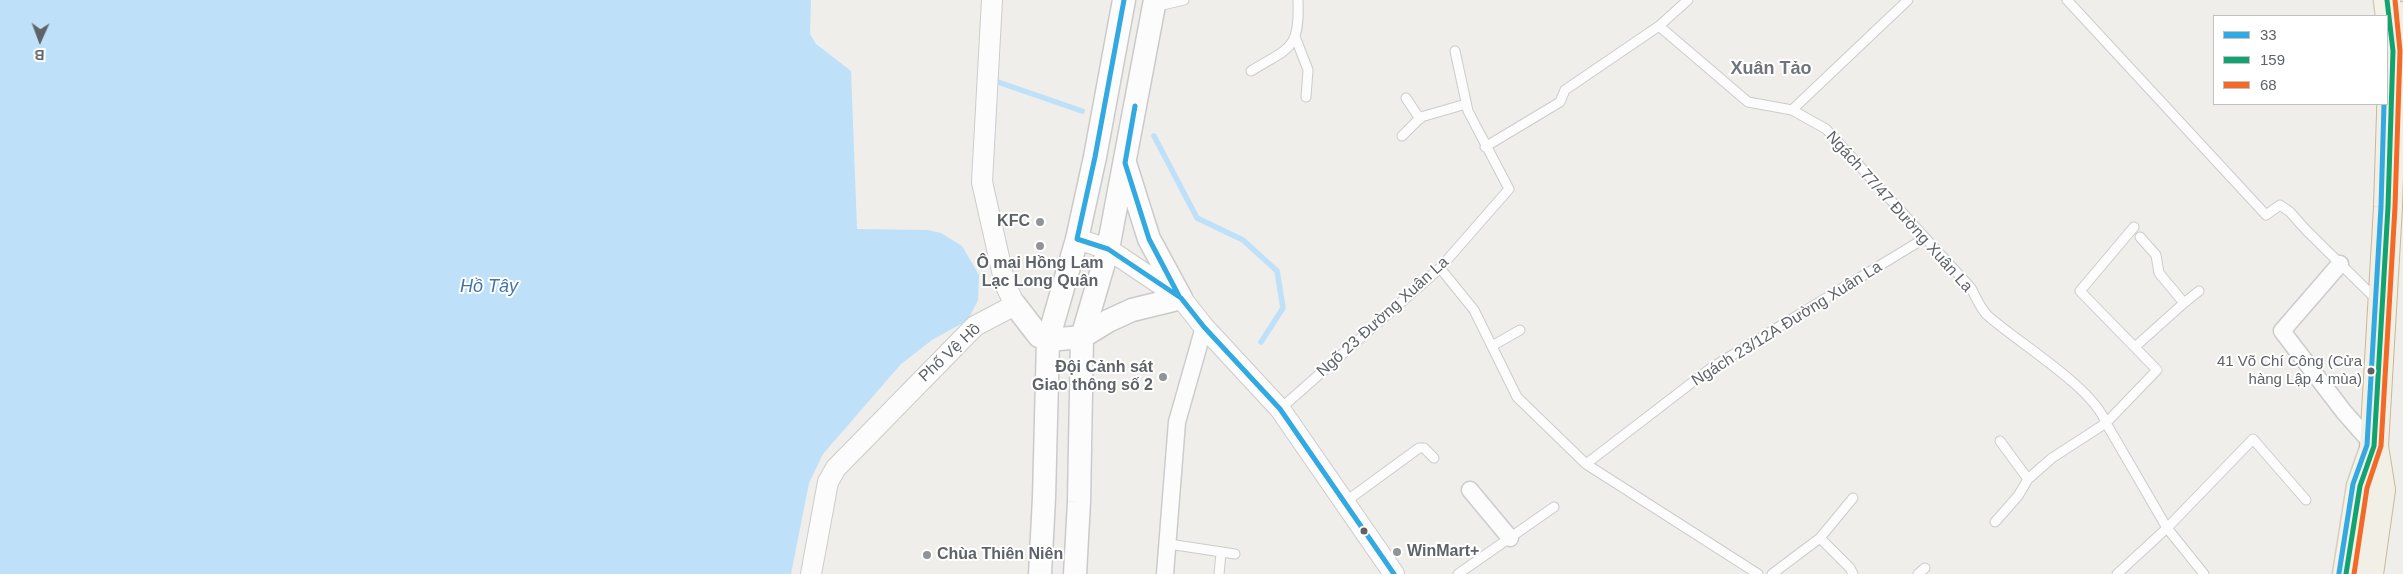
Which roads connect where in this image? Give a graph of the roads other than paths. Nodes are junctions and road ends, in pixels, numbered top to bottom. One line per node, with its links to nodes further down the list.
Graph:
1 (992, 0): 34 (street)
2 (1124, 0): 27 (main road)
3 (1184, 0): 9 (lane)
4 (1298, 0): 12 (lane)
5 (1688, 0): 11 (lane)
6 (1908, 0): 19 (lane)
7 (2068, 0): 29 (lane)
8 (2387, 0): 14 (main road)
9 (1155, 4): 23 (main road)
10 (2403, 16): 14 (highway)
11 (1659, 26): 19 (lane, Ngách 77/47 Đường Xuân La); 22 (lane)
12 (1296, 39): 15 (lane); 16 (lane)
13 (1455, 51): 18 (lane, Ngõ 23 Đường Xuân La)
14 (2393, 51): 35 (highway)
15 (1252, 71)
16 (1306, 97)
17 (1406, 98): 20 (lane)
18 (1466, 104): 20 (lane); 22 (lane, Ngõ 23 Đường Xuân La)
19 (1792, 110): 26 (lane, Ngách 77/47 Đường Xuân La)
20 (1420, 119): 21 (lane)
21 (1402, 136)
22 (1485, 147): 30 (lane, Ngõ 23 Đường Xuân La)
23 (1125, 163): 28 (main road); 32 (main road)
24 (2134, 227): 41 (lane)
25 (2140, 237): 33 (lane)
26 (1925, 238): 43 (lane, Ngách 77/47 Đường Xuân La); 47 (lane, Ngách 23/12A Đường Xuân La)
27 (1078, 239): 28 (street); 39 (main road)
28 (1108, 249): 32 (street); 38 (main road)
29 (2340, 264): 35 (lane); 45 (street)
30 (1440, 268): 40 (lane); 42 (lane, Ngõ 23 Đường Xuân La)
31 (2198, 291): 33 (lane)
32 (1181, 298): 36 (street); 38 (main road)
33 (2184, 303): 41 (lane)
34 (1015, 305): 39 (main road); 61 (street, Phố Vệ Hồ)
35 (2383, 306): 45 (highway)
36 (1204, 328): 42 (street); 58 (street)
37 (1520, 330): 40 (lane)
38 (1082, 337): 39 (main road); 63 (main road)
39 (1048, 340): 62 (main road)
40 (1492, 346): 47 (lane)
41 (2136, 346): 43 (lane)
42 (1280, 409): 52 (street)
43 (2106, 423): 48 (lane); 55 (lane, Ngách 77/47 Đường Xuân La)
44 (2000, 442): 48 (lane)
45 (2374, 446): 73 (main road); 74 (highway)
46 (1434, 458): 52 (lane)
47 (1586, 464): 68 (lane)
48 (2028, 479): 54 (lane)
49 (1470, 490): 56 (street)
50 (1853, 498): 57 (lane)
51 (2306, 500): 55 (lane)
52 (1345, 502): 66 (street)
53 (1554, 507): 56 (lane)
54 (1996, 522)
55 (2167, 528): 71 (lane); 72 (lane, Ngách 77/47 Đường Xuân La)
56 (1510, 538): 67 (lane)
57 (1820, 538): 69 (lane); 70 (lane)
58 (1169, 544): 59 (lane); 64 (street)
59 (1221, 553): 60 (lane); 65 (lane)
60 (1235, 554)
61 (811, 574)
62 (1040, 574)
63 (1074, 574)
64 (1165, 574)
65 (1219, 574)
66 (1394, 574)
67 (1458, 574)
68 (1758, 574)
69 (1772, 574)
70 (1853, 574)
71 (2117, 574)
72 (2204, 574)
73 (2346, 574)
74 (2369, 574)

